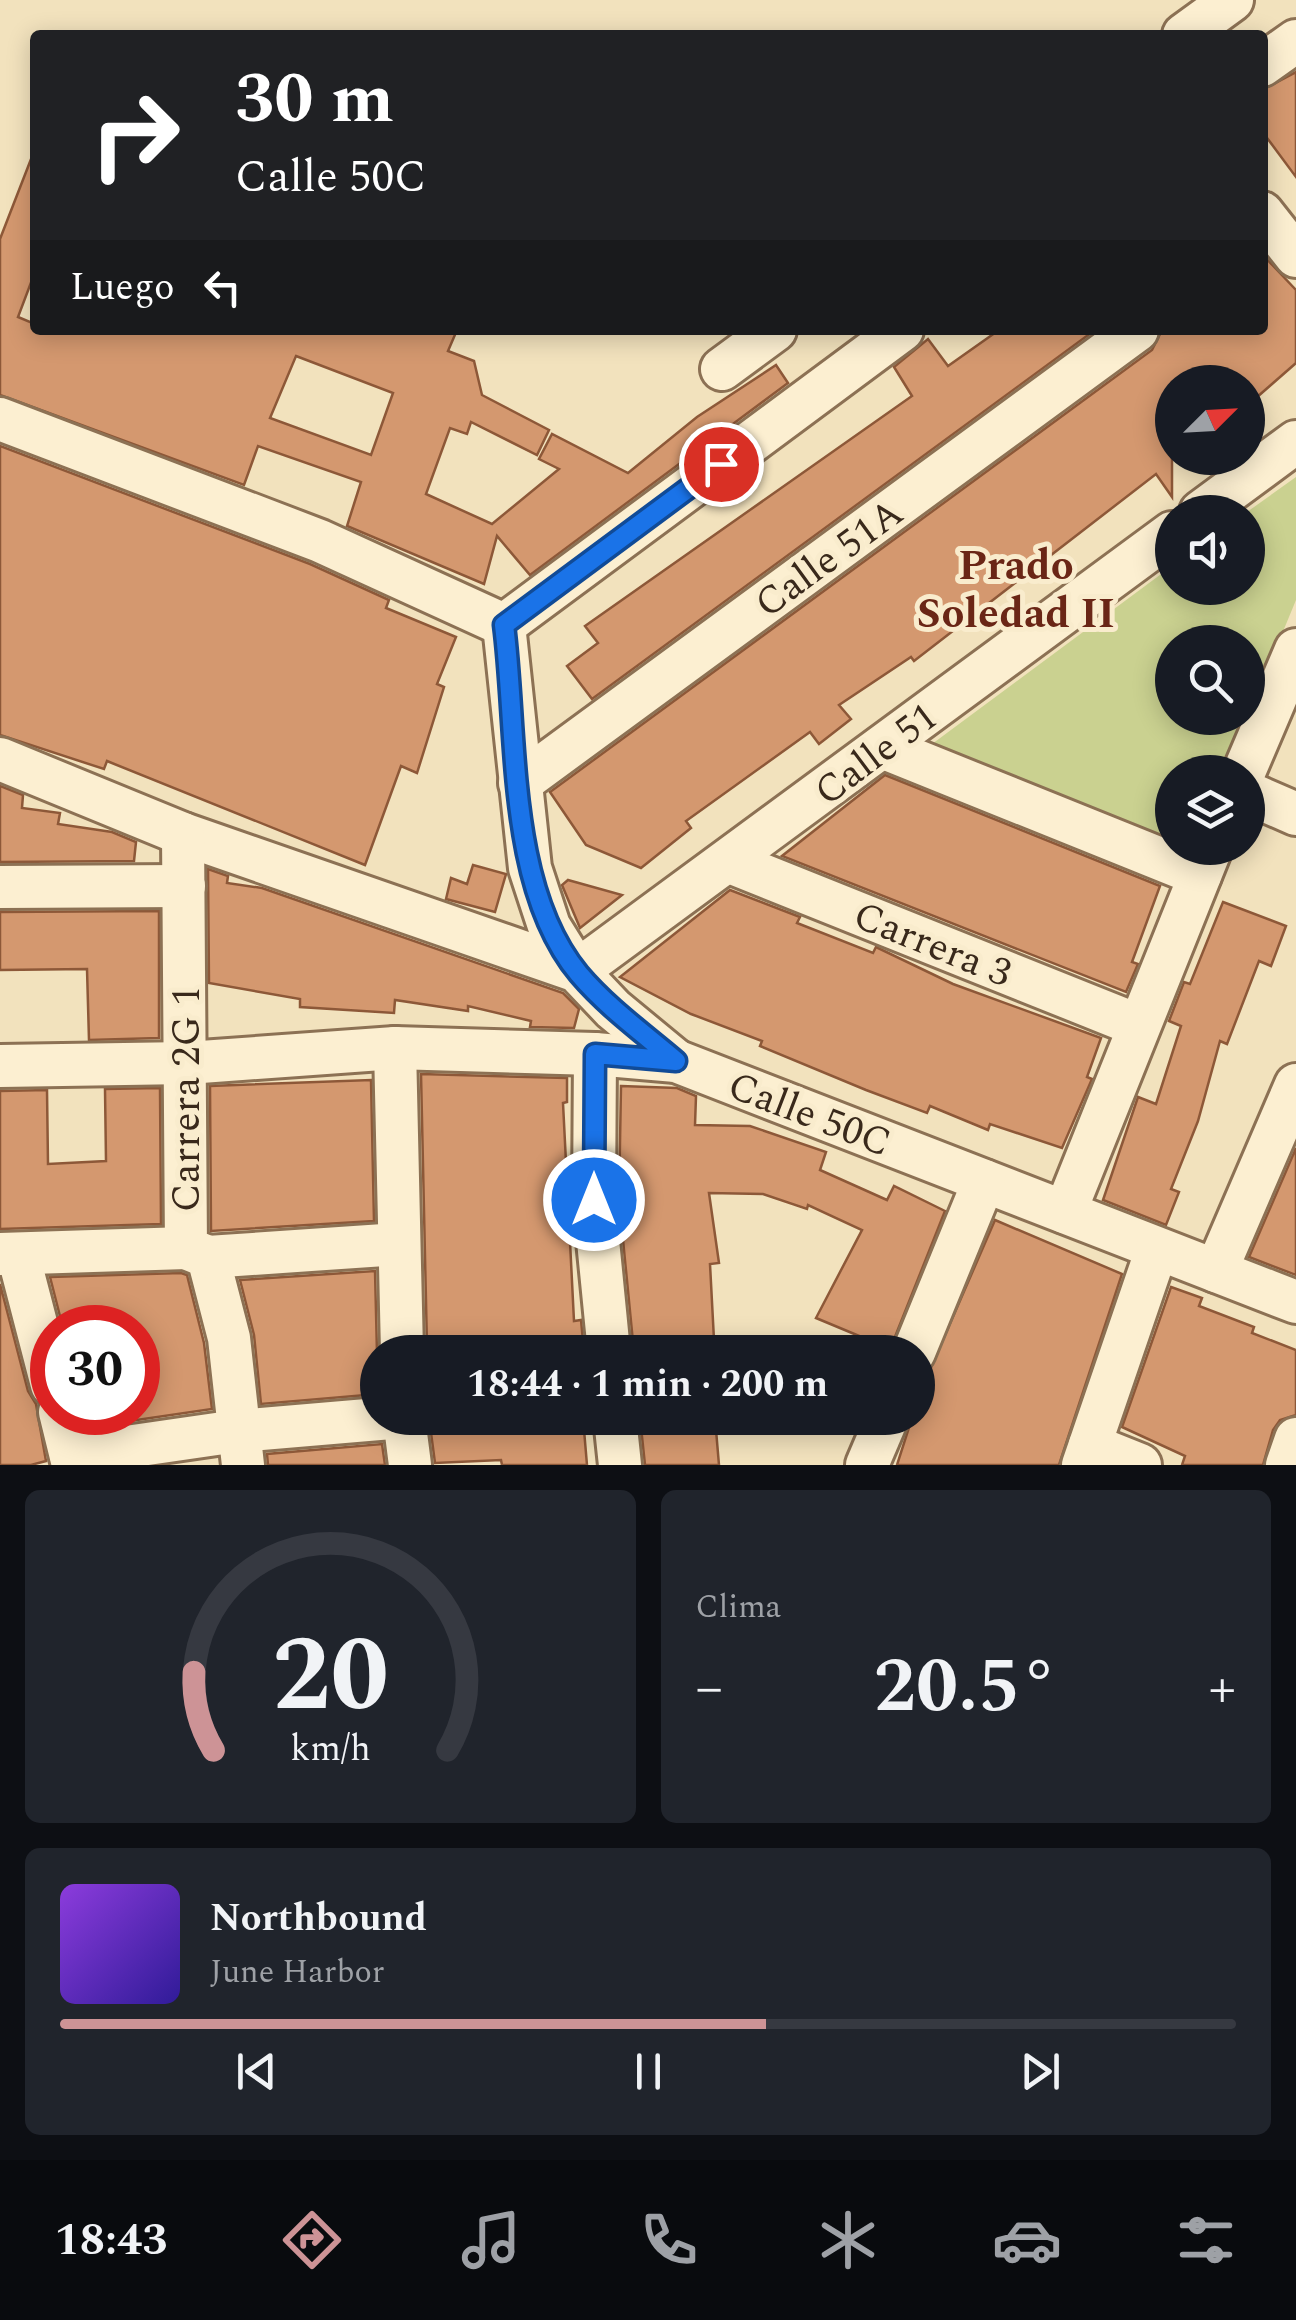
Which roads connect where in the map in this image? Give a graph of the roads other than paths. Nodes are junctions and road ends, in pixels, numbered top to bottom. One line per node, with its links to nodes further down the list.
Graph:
1 (1232, 0): 2 (street)
2 (1191, 30)
3 (1296, 41): 4 (street)
4 (1268, 61)
5 (768, 335): 8 (street)
6 (895, 335): 13 (street)
7 (1130, 335): 18 (street, Calle 51A)
8 (722, 368)
9 (0, 419): 13 (street)
10 (1296, 442): 11 (street)
11 (1224, 495)
12 (1155, 546): 15 (street, Calle 51)
13 (504, 625): 18 (street)
14 (1296, 650): 16 (street)
15 (882, 747): 22 (street); 23 (street, Calle 51)
16 (1251, 755)
17 (0, 759): 21 (street)
18 (520, 783): 27 (street)
19 (1265, 800): 20 (street)
20 (1296, 814)
21 (182, 834): 25 (street, Carrera 2G 1); 27 (street)
22 (1155, 843)
23 (730, 862): 27 (street, Calle 51); 28 (street, Carrera 3)
24 (1204, 865): 28 (street)
25 (184, 886): 26 (street); 32 (street, Carrera 2G 1)
26 (0, 887)
27 (577, 972): 31 (street)
28 (1137, 1024): 36 (street)
29 (395, 1048): 30 (street, Calle 50C); 32 (street, Calle 50C); 37 (street)
30 (595, 1054): 31 (street, Calle 50C); 45 (street)
31 (676, 1061): 35 (street, Calle 50C)
32 (187, 1063): 33 (street, Calle 50C); 39 (street, Carrera 2G 1)
33 (0, 1066)
34 (1296, 1085): 41 (street)
35 (984, 1182): 36 (street, Calle 50C); 46 (street)
36 (1065, 1212): 38 (street, Calle 50C)
37 (400, 1244): 39 (street); 44 (street)
38 (1157, 1249): 41 (street, Calle 50C); 54 (street)
39 (197, 1252): 40 (street); 53 (street, Carrera 2G 1)
40 (9, 1254): 43 (street)
41 (1216, 1271): 42 (street, Calle 50C)
42 (1296, 1302)
43 (30, 1317)
44 (402, 1335)
45 (607, 1335)
46 (921, 1335)
47 (360, 1424): 53 (street)
48 (66, 1435): 55 (street)
49 (406, 1435): 56 (street)
50 (617, 1435): 57 (street)
51 (880, 1435): 58 (street)
52 (1296, 1439): 60 (street)
53 (240, 1448): 55 (street)
54 (1087, 1455): 59 (street)
55 (72, 1460)
56 (410, 1465)
57 (620, 1465)
58 (867, 1465)
59 (1140, 1465)
60 (1287, 1465)

